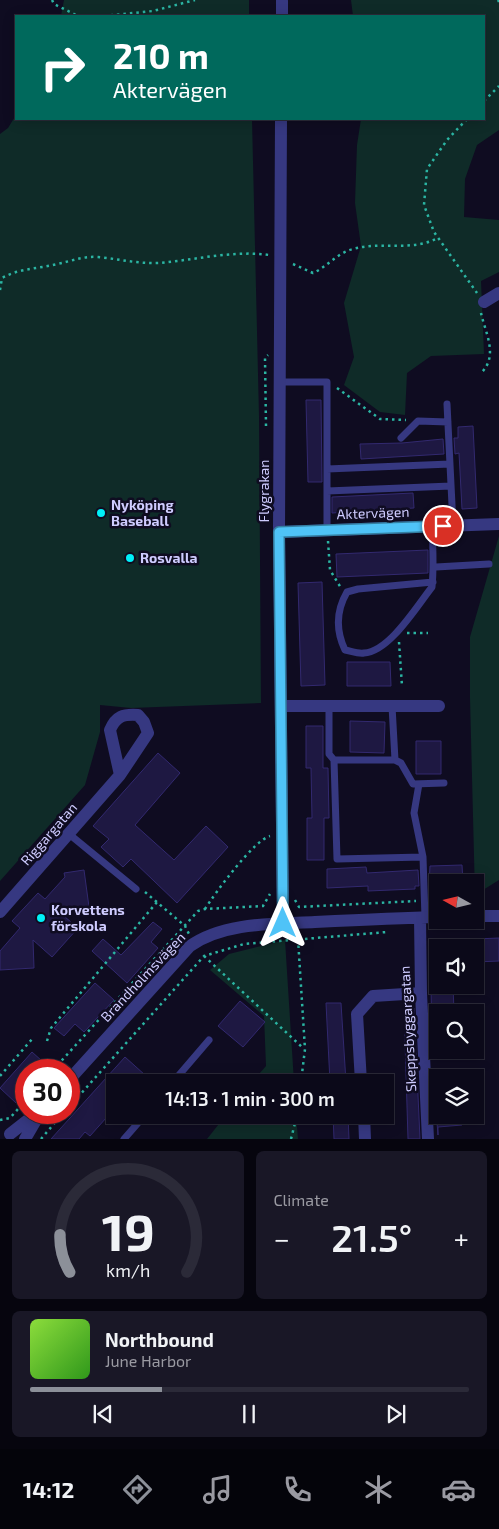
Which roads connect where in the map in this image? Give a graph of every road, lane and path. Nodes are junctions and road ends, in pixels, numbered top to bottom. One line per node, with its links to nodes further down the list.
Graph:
1 (52, 0): 4 (path)
2 (195, 0): 5 (path)
3 (282, 1): 6 (street)
4 (76, 15)
5 (114, 15)
6 (282, 15)
7 (499, 86): 8 (path)
8 (485, 100)
9 (281, 120): 12 (street, Flygrakan)
10 (466, 120): 11 (path)
11 (438, 238): 12 (path); 15 (path)
12 (280, 257): 13 (path); 17 (street, Flygrakan)
13 (0, 290)
14 (499, 293): 15 (street)
15 (484, 302): 16 (path)
16 (481, 372)
17 (280, 382): 24 (lane); 31 (street, Flygrakan)
18 (345, 393): 20 (path)
19 (447, 404): 21 (lane)
20 (406, 420)
21 (448, 422): 22 (lane); 23 (lane)
22 (402, 438)
23 (450, 464): 24 (lane); 25 (lane)
24 (327, 469): 26 (lane)
25 (451, 486): 26 (lane); 28 (lane)
26 (327, 491): 30 (lane)
27 (499, 524): 28 (street, Aktervägen)
28 (453, 525): 29 (street, Aktervägen)
29 (432, 526): 30 (street, Aktervägen); 34 (lane)
30 (328, 530): 31 (street, Aktervägen); 35 (path)
31 (279, 532): 38 (street, Flygrakan)
32 (489, 564): 33 (lane)
33 (436, 567)
34 (433, 582): 35 (lane); 35 (lane)
35 (347, 592)
36 (428, 633): 37 (path)
37 (402, 686)
38 (281, 706): 39 (street); 48 (street, Flygrakan)
39 (329, 706): 40 (street); 42 (lane)
40 (392, 706): 41 (street); 43 (lane)
41 (439, 706)
42 (334, 760): 43 (lane); 49 (lane)
43 (395, 760): 46 (lane)
44 (120, 775): 47 (street, Riggargatan)
45 (444, 783): 46 (lane)
46 (418, 784): 49 (lane)
47 (69, 834): 50 (lane); 56 (street, Riggargatan)
48 (282, 834): 55 (path); 60 (street, Flygrakan)
49 (423, 857): 53 (lane)
50 (136, 889): 54 (path)
51 (290, 892): 53 (path)
52 (270, 894): 55 (path)
53 (424, 901): 59 (lane)
54 (157, 902): 61 (path); 69 (path)
55 (205, 908): 61 (path)
56 (0, 912)
57 (497, 914): 58 (street)
58 (484, 915)
59 (427, 918): 60 (street, Brandholmsvägen); 66 (street, Skeppsbyggargatan)
60 (283, 923): 64 (street, Brandholmsvägen)
61 (185, 926): 64 (path); 71 (path)
62 (392, 932): 63 (path)
63 (298, 939): 65 (path); 70 (path)
64 (194, 943): 72 (street, Brandholmsvägen)
65 (204, 956): 70 (path); 77 (path)
66 (421, 993): 75 (street); 92 (street, Skeppsbyggargatan)
67 (34, 1038): 76 (path)
68 (208, 1040): 73 (lane)
69 (48, 1041)
70 (304, 1049): 74 (path)
71 (63, 1059)
72 (80, 1068)
73 (180, 1074)
74 (301, 1074)
75 (361, 1074)
76 (0, 1076)
77 (80, 1095)
78 (15, 1112): 79 (path)
79 (0, 1120)
80 (23, 1124): 86 (street)
81 (33, 1124): 87 (street)
82 (54, 1124): 88 (path)
83 (137, 1124): 89 (lane)
84 (295, 1124): 90 (path)
85 (364, 1124): 91 (street)
86 (9, 1135)
87 (25, 1139)
88 (41, 1139)
89 (124, 1139)
90 (291, 1139)
91 (365, 1139)
92 (428, 1139)

